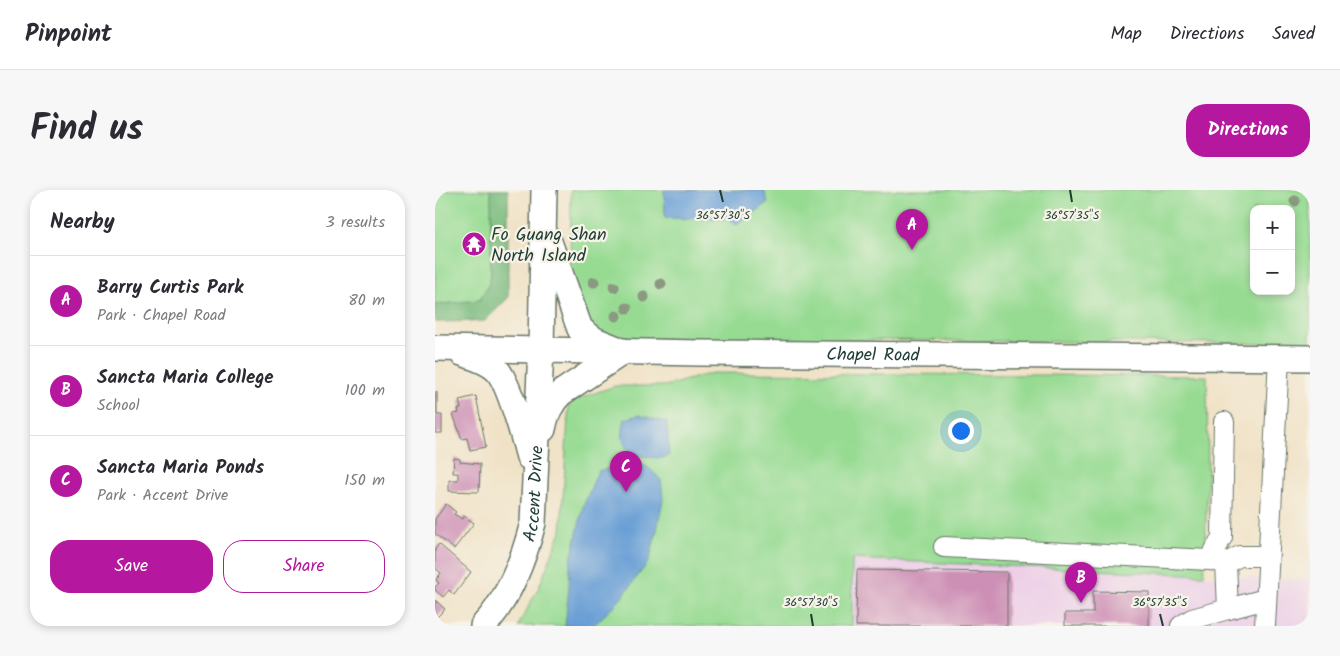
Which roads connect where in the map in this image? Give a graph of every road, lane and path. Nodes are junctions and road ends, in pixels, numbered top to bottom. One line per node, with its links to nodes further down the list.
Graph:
1 (544, 190): 2 (main road, Accent Drive)
2 (543, 224): 4 (main road, Accent Drive); 5 (main road)
3 (441, 348): 4 (main road, Chapel Road); 9 (main road)
4 (541, 350): 5 (main road, Chapel Road); 9 (main road, Accent Drive)
5 (624, 351): 6 (main road, Chapel Road); 9 (main road)
6 (1279, 358): 7 (main road, Chapel Road); 11 (lane)
7 (1310, 358)
8 (1224, 422): 12 (lane)
9 (535, 477): 15 (main road, Accent Drive)
10 (944, 547): 12 (lane)
11 (1268, 556): 12 (lane); 13 (lane)
12 (1218, 561): 14 (lane)
13 (1266, 599): 14 (lane); 17 (lane)
14 (1228, 609): 16 (lane)
15 (483, 626)
16 (1181, 626)
17 (1265, 626)

